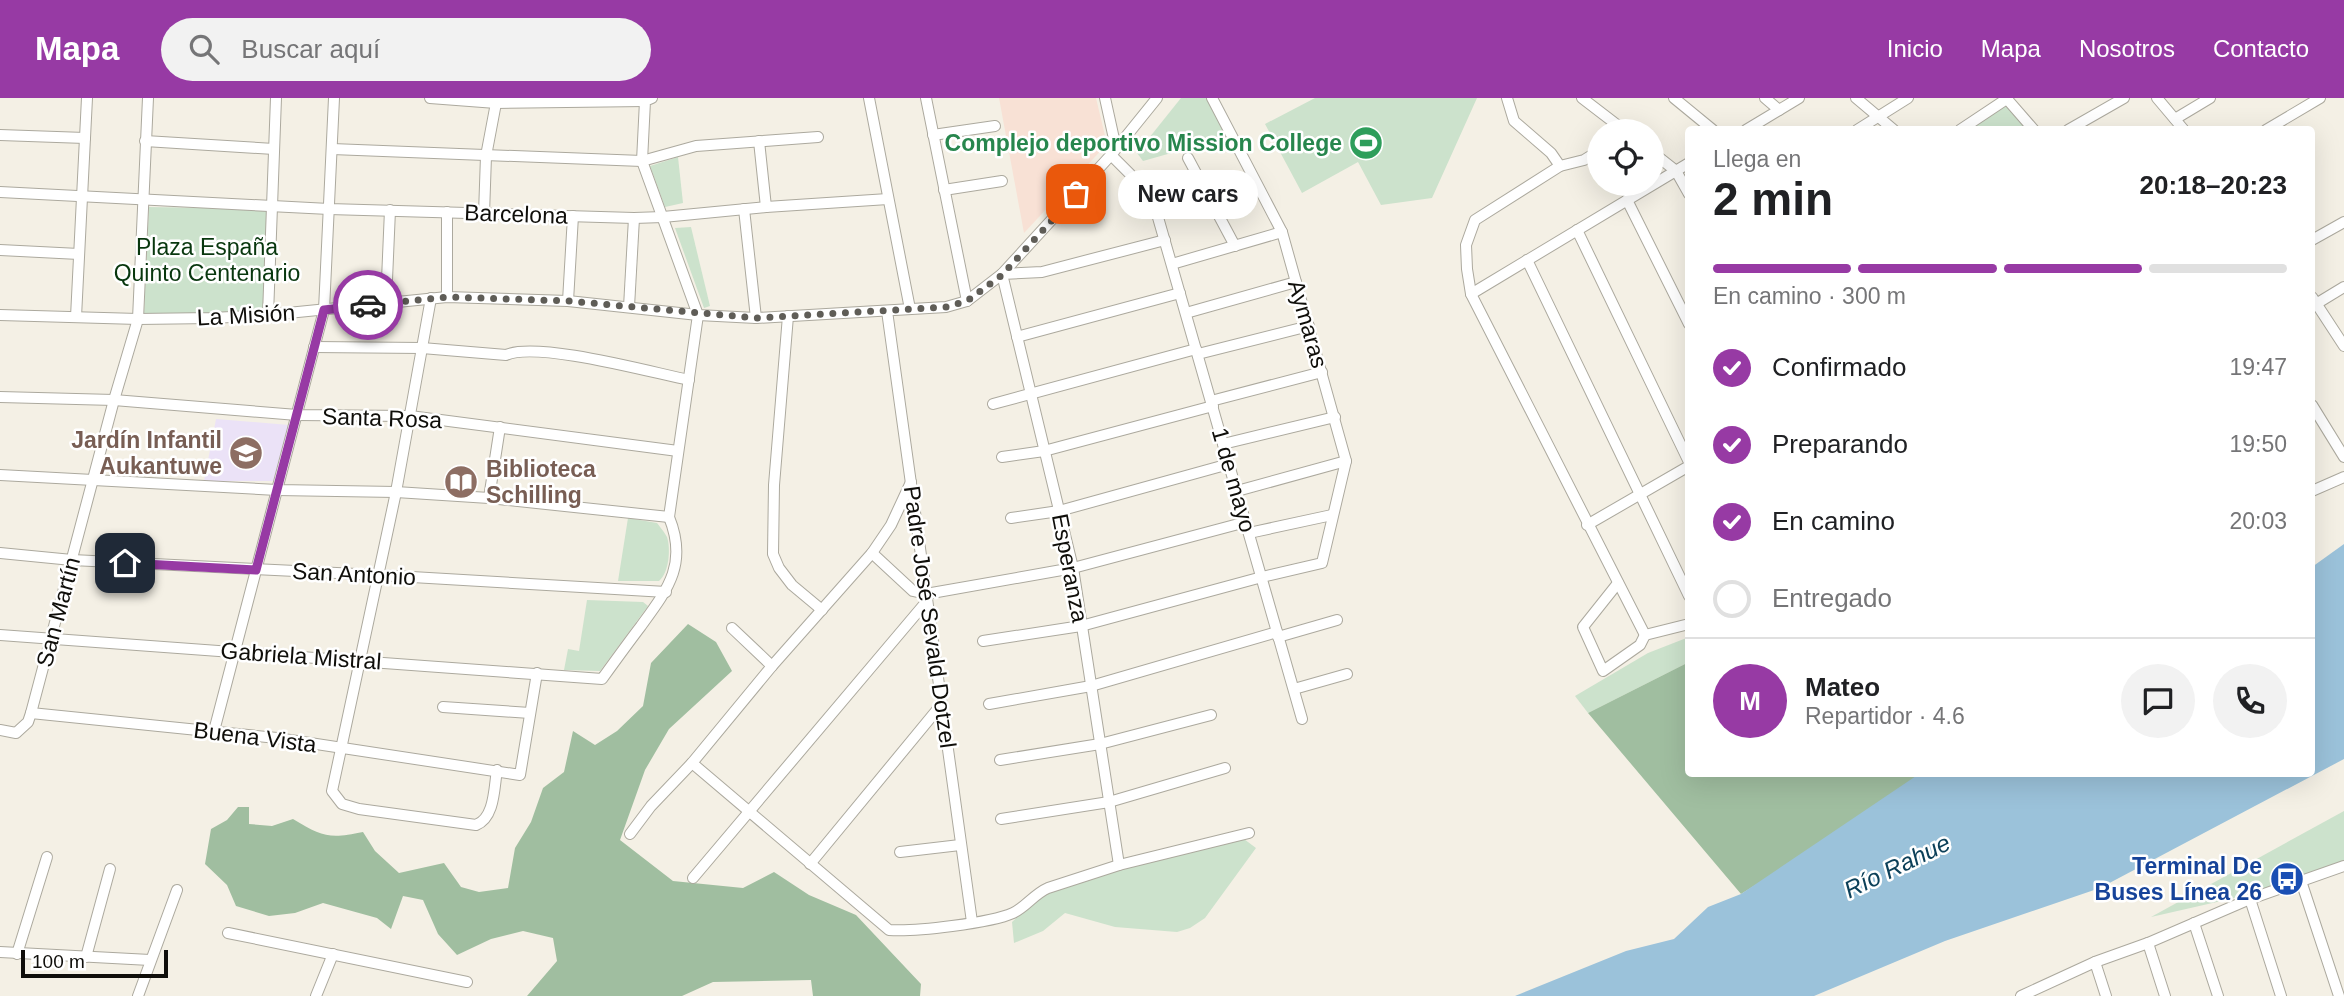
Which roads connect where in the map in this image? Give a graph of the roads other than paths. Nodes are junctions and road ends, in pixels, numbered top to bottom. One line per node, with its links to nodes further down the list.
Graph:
1 (87, 98): 42 (street)
2 (148, 98): 43 (street, San Martín)
3 (276, 98): 45 (street)
4 (334, 98): 46 (street)
5 (430, 98): 24 (street)
6 (869, 98): 61 (street)
7 (926, 98): 40 (street)
8 (1105, 98): 47 (street)
9 (1157, 98): 47 (street, La Misión)
10 (1212, 98): 76 (street, Aymaras)
11 (1507, 98): 54 (street)
12 (1582, 98): 27 (street)
13 (1674, 98): 30 (street)
14 (1765, 98): 25 (street)
15 (1798, 98): 25 (street)
16 (1856, 98): 26 (street)
17 (1908, 98): 26 (street)
18 (2007, 98): 34 (street); 35 (street)
19 (2124, 98): 36 (street)
20 (2157, 98): 28 (street)
21 (2210, 98): 28 (street)
22 (2320, 98): 38 (street)
23 (649, 99): 24 (street); 51 (street)
24 (496, 103): 48 (street)
25 (1779, 110): 31 (street)
26 (1879, 117): 32 (street); 33 (street)
27 (1609, 119)
28 (2175, 119): 37 (street)
29 (995, 126): 40 (street)
30 (1708, 126)
31 (1753, 126)
32 (1864, 126)
33 (1889, 126)
34 (1966, 126)
35 (2031, 126)
36 (2075, 126)
37 (2181, 126)
38 (2273, 126)
39 (0, 135): 42 (street)
40 (933, 135): 58 (street)
41 (818, 136): 44 (street)
42 (85, 138): 60 (street)
43 (145, 141): 45 (street); 62 (street, San Martín)
44 (759, 141): 51 (street); 65 (street)
45 (274, 149): 64 (street)
46 (332, 149): 48 (street); 66 (street)
47 (1113, 152): 78 (street, 1 de mayo); 81 (street, La Misión)
48 (485, 156): 51 (street); 70 (street)
49 (1188, 158): 79 (street)
50 (1587, 158): 54 (street)
51 (642, 161): 73 (street)
52 (1664, 162): 55 (street)
53 (1685, 165): 55 (street)
54 (1560, 166): 90 (street)
55 (1676, 171): 57 (street); 63 (street)
56 (1002, 181): 58 (street)
57 (1685, 187)
58 (944, 190): 95 (street)
59 (0, 192): 60 (street, Barcelona)
60 (82, 196): 62 (street, Barcelona); 82 (street)
61 (888, 199): 65 (street, Barcelona); 100 (street)
62 (144, 200): 64 (street, Barcelona); 110 (street, San Martín)
63 (1627, 200): 75 (street); 107 (street)
64 (272, 206): 66 (street, Barcelona); 105 (street)
65 (766, 207): 67 (street, Barcelona)
66 (329, 209): 68 (street, Barcelona); 99 (street)
67 (744, 209): 73 (street, Barcelona); 109 (street)
68 (390, 210): 69 (street, Barcelona); 97 (street)
69 (447, 212): 70 (street, Barcelona); 91 (street)
70 (484, 214): 71 (street, Barcelona)
71 (573, 216): 72 (street, Barcelona); 94 (street)
72 (634, 218): 73 (street, Barcelona); 98 (street)
73 (663, 218): 103 (street)
74 (2344, 222): 77 (street)
75 (1577, 230): 83 (street); 132 (street)
76 (1282, 232): 79 (street); 87 (street, Aymaras)
77 (2315, 238)
78 (1165, 240): 84 (street, 1 de mayo); 85 (street)
79 (1235, 247): 84 (street)
80 (0, 250): 82 (street)
81 (1023, 251): 85 (street); 86 (street, La Misión)
82 (79, 254): 108 (street)
83 (1527, 260): 90 (street); 146 (street)
84 (1172, 264): 89 (street, 1 de mayo)
85 (1042, 272): 86 (street)
86 (1002, 275): 95 (street, La Misión); 112 (street, Esperanza)
87 (1296, 282): 102 (street); 111 (street, Aymaras)
88 (2344, 287): 93 (street)
89 (1180, 293): 102 (street, 1 de mayo); 112 (street)
90 (1471, 293): 152 (street)
91 (447, 297): 92 (street, La Misión); 94 (street, La Misión)
92 (431, 298): 97 (street, La Misión); 115 (street)
93 (2315, 300)
94 (568, 301): 98 (street, La Misión)
95 (967, 301): 100 (street, La Misión)
96 (2315, 302): 113 (street)
97 (386, 303): 99 (street, La Misión)
98 (629, 307): 103 (street, La Misión)
99 (324, 310): 105 (street, La Misión); 114 (street)
100 (910, 310): 101 (street, La Misión)
101 (887, 311): 106 (street, La Misión); 141 (street, Padre José Sevald Dotzel)
102 (1186, 313): 116 (street, 1 de mayo)
103 (698, 314): 109 (street, La Misión); 118 (street)
104 (0, 315): 108 (street, La Misión)
105 (268, 315): 110 (street, La Misión)
106 (788, 316): 109 (street, La Misión); 165 (street)
107 (1685, 316)
108 (76, 317): 110 (street, La Misión)
109 (756, 318)
110 (138, 319): 121 (street, San Martín)
111 (1309, 326): 116 (street); 117 (street, Aymaras)
112 (1017, 337): 119 (street, Esperanza)
113 (2344, 346)
114 (314, 347): 115 (street); 125 (street)
115 (422, 348): 118 (street); 126 (street)
116 (1197, 351): 119 (street); 123 (street, 1 de mayo)
117 (1322, 372): 123 (street); 127 (street, Aymaras)
118 (689, 380): 130 (street)
119 (1031, 393): 122 (street); 131 (street, Esperanza)
120 (0, 397): 121 (street, Santa Rosa)
121 (114, 400): 125 (street, Santa Rosa); 140 (street, San Martín)
122 (993, 404)
123 (1212, 404): 129 (street, 1 de mayo); 131 (street)
124 (2315, 410): 134 (street)
125 (297, 415): 126 (street, Santa Rosa); 142 (street)
126 (410, 416): 128 (street, Santa Rosa); 144 (street)
127 (1335, 417): 129 (street); 135 (street, Aymaras)
128 (500, 427): 130 (street, Santa Rosa); 147 (street)
129 (1223, 444): 136 (street, 1 de mayo)
130 (678, 451): 150 (street)
131 (1044, 451): 133 (street); 148 (street, Esperanza)
132 (1685, 456)
133 (1002, 457)
134 (2344, 457)
135 (1346, 461): 145 (street); 149 (street, Aymaras)
136 (1229, 464): 145 (street, 1 de mayo); 148 (street)
137 (1685, 466): 146 (street)
138 (0, 475): 140 (street)
139 (2344, 477): 143 (street)
140 (93, 480): 142 (street); 156 (street, San Martín)
141 (911, 482): 155 (street); 164 (street, Padre José Sevald Dotzel)
142 (277, 490): 144 (street); 158 (street)
143 (2315, 490)
144 (396, 492): 147 (street); 159 (street)
145 (1237, 492): 153 (street, 1 de mayo)
146 (1639, 495): 152 (street); 162 (street)
147 (489, 498): 150 (street)
148 (1059, 511): 151 (street); 157 (street, Esperanza)
149 (1332, 515): 153 (street); 160 (street, Aymaras)
150 (669, 517): 163 (street)
151 (1012, 518)
152 (1587, 525): 161 (street)
153 (1248, 528): 157 (street); 160 (street, 1 de mayo)
154 (0, 553): 156 (street, San Antonio)
155 (872, 554): 164 (street); 165 (street)
156 (72, 560): 158 (street, San Antonio); 173 (street, San Martín)
157 (1073, 568): 164 (street); 168 (street, Esperanza)
158 (256, 570): 159 (street, San Antonio); 175 (street)
159 (378, 575): 163 (street, San Antonio); 176 (street)
160 (1262, 577): 168 (street); 170 (street, 1 de mayo)
161 (1618, 583): 172 (street); 172 (street)
162 (1685, 588)
163 (666, 592): 178 (street, Gabriela Mistral)
164 (927, 597): 183 (street, Padre José Sevald Dotzel); 198 (street)
165 (822, 610): 177 (street)
166 (1337, 620): 170 (street)
167 (1685, 625): 172 (street)
168 (1081, 626): 174 (street); 180 (street, Esperanza)
169 (732, 628): 177 (street)
170 (1278, 634): 180 (street); 181 (street, 1 de mayo)
171 (0, 635): 173 (street, Gabriela Mistral)
172 (1645, 635)
173 (50, 639): 175 (street, Gabriela Mistral); 185 (street, San Martín)
174 (983, 641)
175 (235, 651): 176 (street, Gabriela Mistral); 190 (street)
176 (360, 661): 178 (street, Gabriela Mistral); 192 (street)
177 (772, 666): 194 (street)
178 (537, 673): 186 (street)
179 (1347, 674): 181 (street)
180 (1091, 686): 182 (street); 191 (street, Esperanza)
181 (1294, 689): 188 (street, 1 de mayo)
182 (989, 704)
183 (942, 705): 202 (street, Padre José Sevald Dotzel); 205 (street)
184 (443, 707): 186 (street)
185 (31, 713): 189 (street); 190 (street, Buena Vista)
186 (530, 713): 196 (street, Buena Vista)
187 (1211, 715): 191 (street)
188 (1302, 719)
189 (0, 730)
190 (214, 731): 192 (street, Buena Vista)
191 (1100, 744): 193 (street); 197 (street, Esperanza)
192 (341, 749): 196 (street, Buena Vista); 196 (street)
193 (1000, 760)
194 (692, 763): 198 (street); 201 (street)
195 (1225, 768): 197 (street)
196 (497, 770)
197 (1109, 802): 199 (street); 206 (street, Esperanza)
198 (749, 812): 205 (street); 209 (street)
199 (1001, 819)
200 (1249, 833): 206 (street)
201 (631, 834)
202 (960, 845): 203 (street); 213 (street, Padre José Sevald Dotzel)
203 (900, 852)
204 (47, 857): 218 (street)
205 (810, 864): 213 (street)
206 (1119, 865): 213 (street)
207 (2344, 866): 210 (street)
208 (110, 869): 220 (street)
209 (692, 878)
210 (2301, 881): 212 (street); 233 (street)
211 (177, 890): 221 (street)
212 (2250, 899): 214 (street); 232 (street)
213 (972, 922)
214 (2194, 923): 216 (street); 231 (street)
215 (228, 933): 219 (street)
216 (2148, 943): 222 (street); 230 (street)
217 (0, 952): 218 (street)
218 (17, 954): 220 (street)
219 (333, 954): 223 (street); 226 (street)
220 (86, 957): 221 (street)
221 (150, 960): 225 (street)
222 (2095, 962): 224 (street); 229 (street)
223 (467, 982)
224 (2049, 983): 227 (street); 228 (street)
225 (138, 996)
226 (316, 996)
227 (2021, 996)
228 (2053, 996)
229 (2106, 996)
230 (2165, 996)
231 (2218, 996)
232 (2281, 996)
233 (2339, 996)

